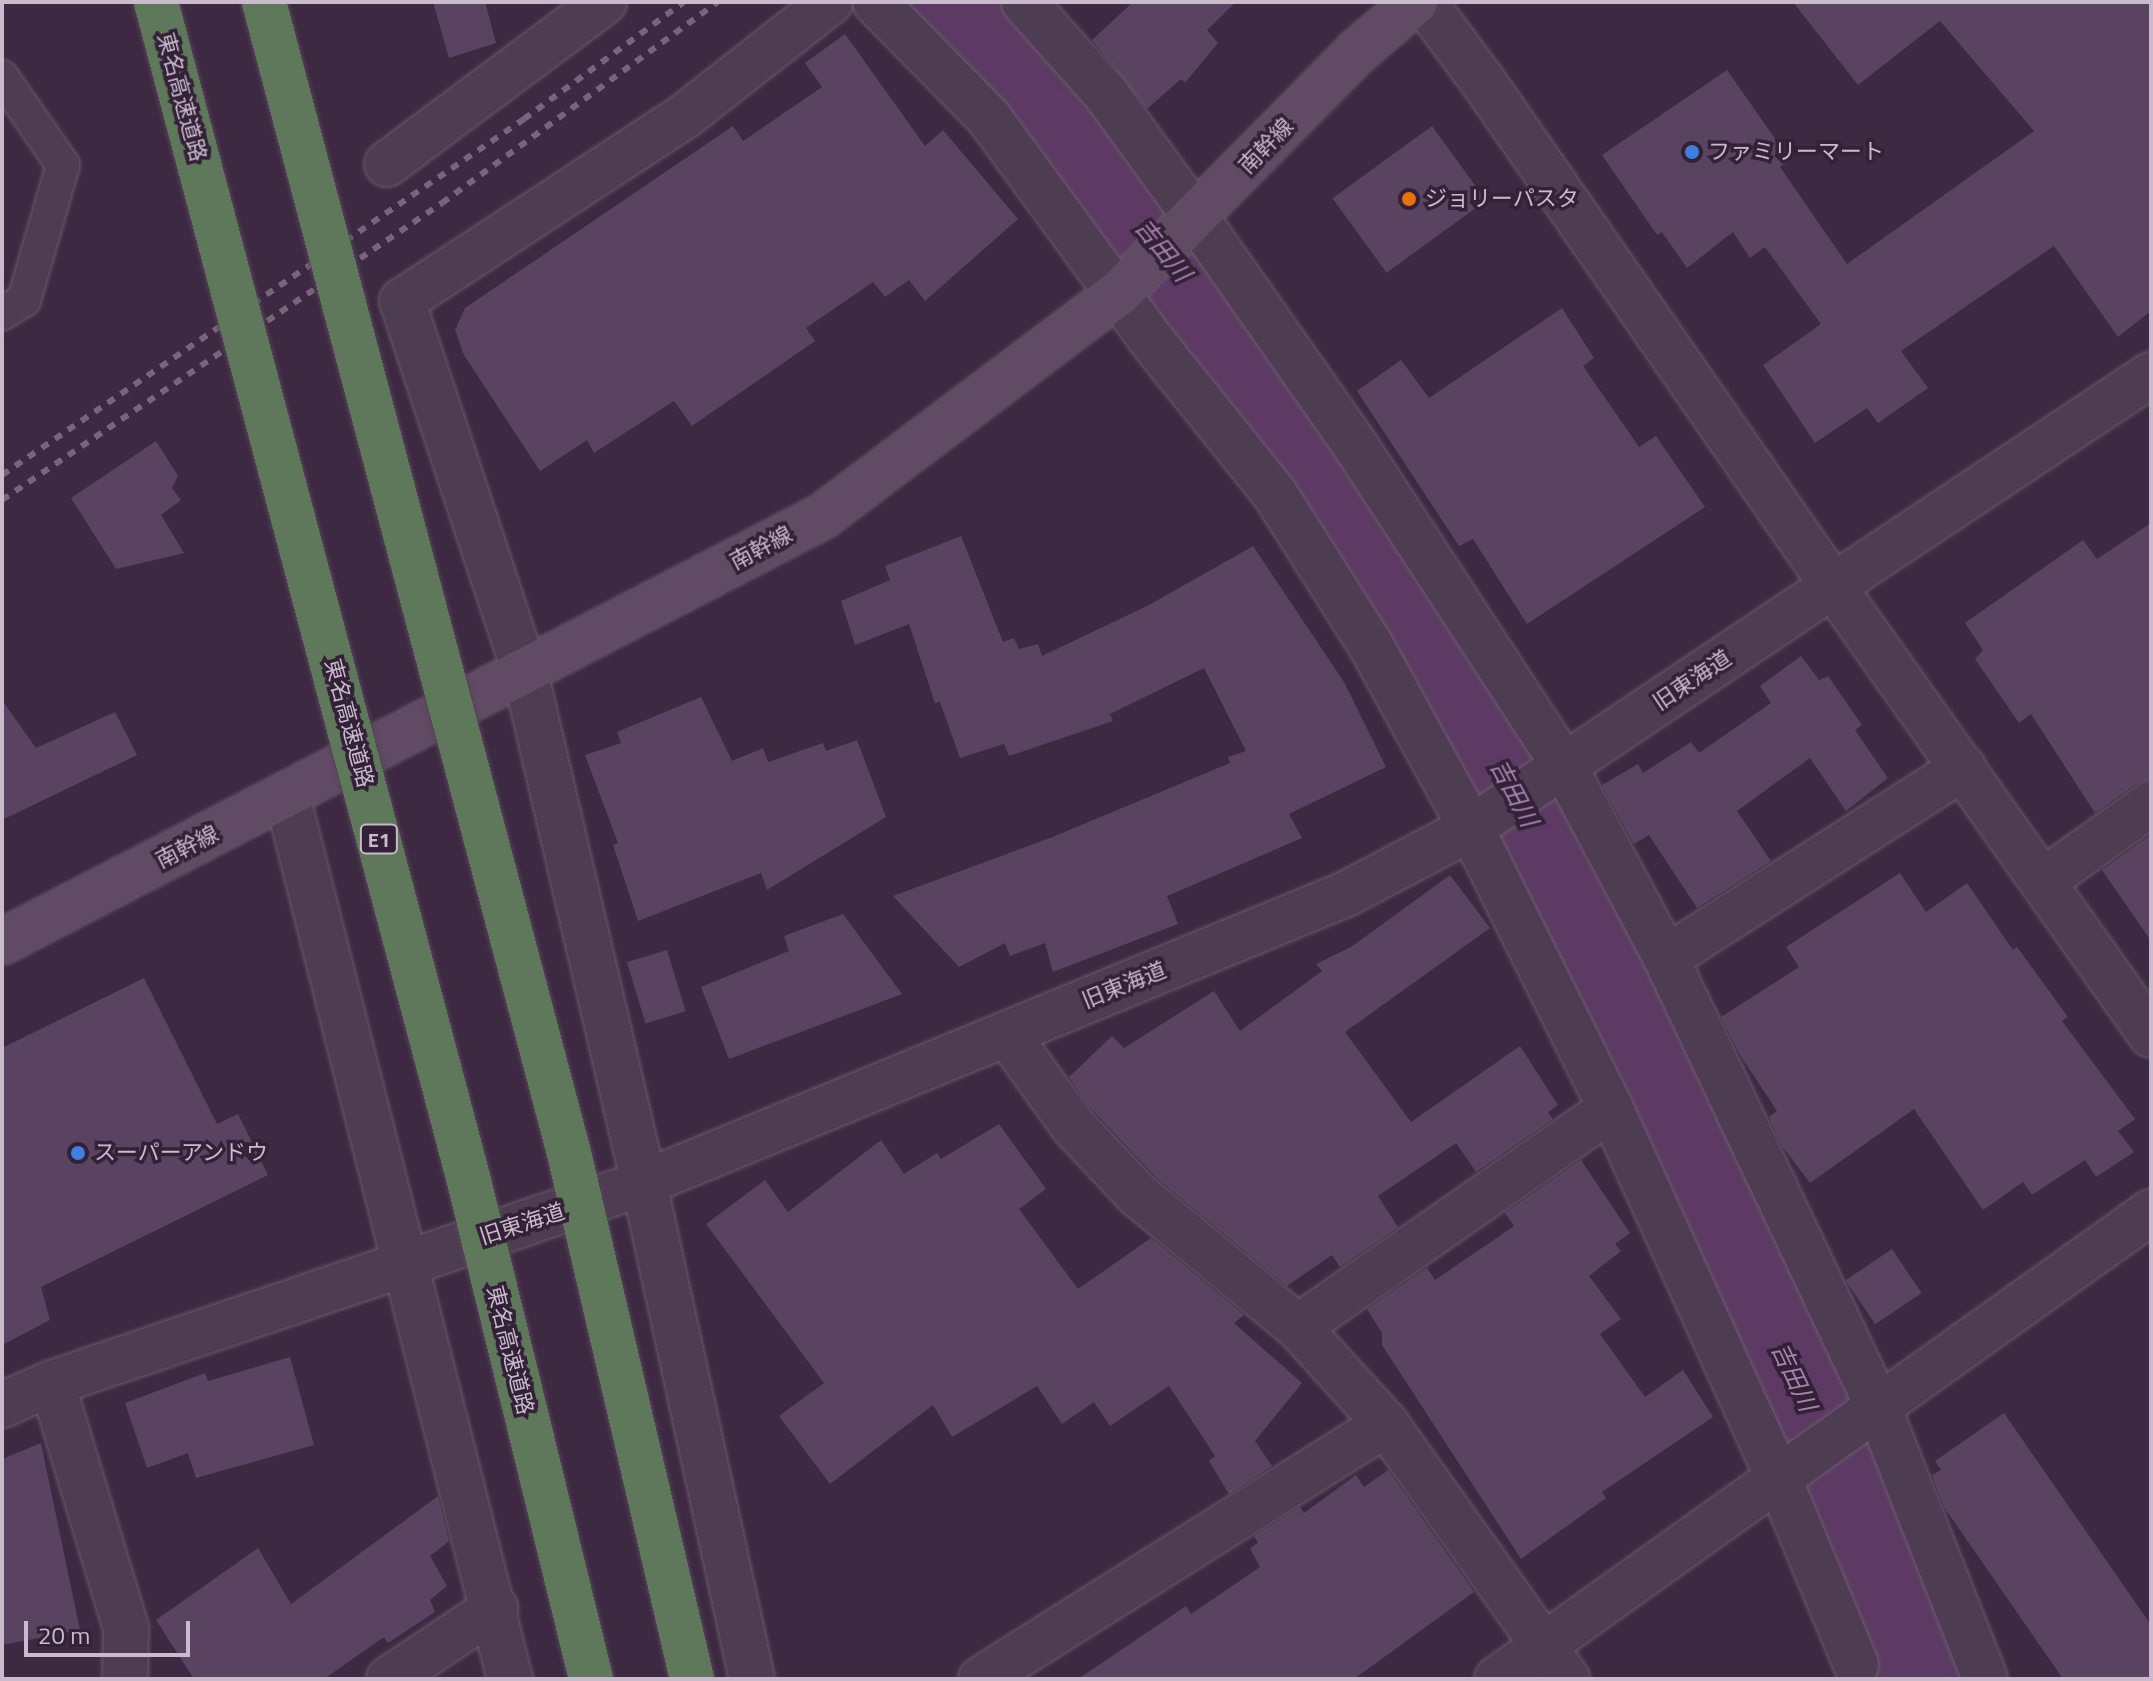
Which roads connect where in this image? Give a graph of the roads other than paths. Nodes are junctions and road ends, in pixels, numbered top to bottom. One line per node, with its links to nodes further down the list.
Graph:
1 (156, 2): 43 (highway, 東名高速道路 / E1, bridge)
2 (264, 2): 44 (highway, bridge)
3 (604, 2): 10 (street)
4 (830, 2): 16 (street)
5 (875, 2): 12 (street)
6 (1024, 2): 11 (street)
7 (1415, 2): 11 (main road, 南幹線)
8 (1424, 2): 15 (street)
9 (2, 77): 13 (lane)
10 (387, 164)
11 (1196, 218): 12 (main road, 南幹線); 17 (street)
12 (1118, 294): 16 (main road, 南幹線); 21 (street)
13 (2, 314)
14 (2151, 375): 15 (street, 旧東海道)
15 (1833, 586): 17 (street, 旧東海道); 18 (street)
16 (525, 672): 19 (main road, 南幹線); 28 (street)
17 (1564, 766): 21 (street, 旧東海道); 24 (street)
18 (1963, 768): 22 (street); 24 (street)
19 (287, 796): 23 (main road, 南幹線); 30 (street)
20 (2151, 804): 22 (street)
21 (1471, 828): 25 (street, 旧東海道); 27 (street)
22 (2043, 881): 26 (street)
23 (2, 942)
24 (1666, 958): 34 (street)
25 (1007, 1034): 28 (street, 旧東海道); 31 (street)
26 (2151, 1035)
27 (1611, 1109): 31 (street); 36 (street)
28 (644, 1183): 30 (street, 旧東海道); 45 (street)
29 (2151, 1212): 34 (street)
30 (403, 1263): 32 (street, 旧東海道); 37 (street)
31 (1298, 1327): 35 (street)
32 (52, 1383): 33 (street, 旧東海道); 40 (street)
33 (2, 1405)
34 (1878, 1407): 36 (street); 48 (street)
35 (1386, 1424): 38 (street); 46 (street)
36 (1778, 1477): 38 (street); 39 (street)
37 (495, 1608): 41 (street); 42 (street)
38 (1556, 1662): 47 (street)
39 (1856, 1664)
40 (125, 1679)
41 (389, 1679)
42 (510, 1679)
43 (591, 1679)
44 (692, 1679)
45 (752, 1679)
46 (981, 1679)
47 (1497, 1679)
48 (1985, 1679)

